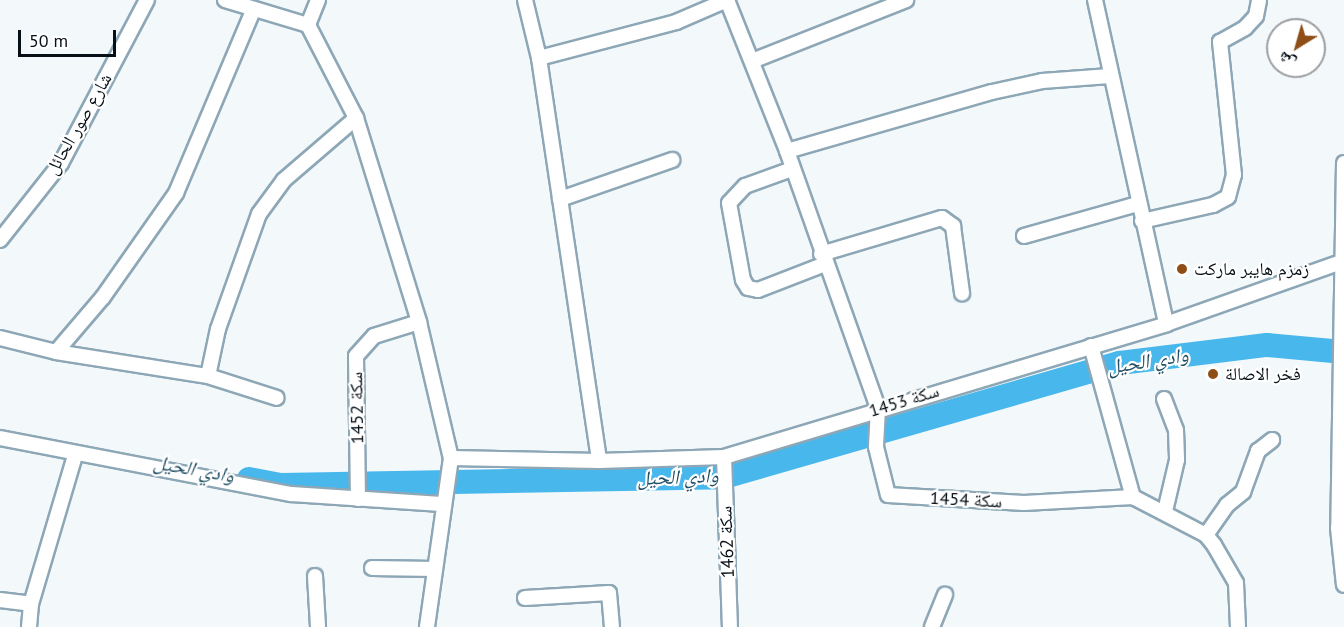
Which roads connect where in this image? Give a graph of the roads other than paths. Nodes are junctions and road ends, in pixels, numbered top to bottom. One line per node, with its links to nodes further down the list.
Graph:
1 (147, 0): 23 (street, شارع صور الحائل)
2 (225, 0): 9 (street)
3 (318, 0): 10 (street)
4 (525, 0): 11 (street)
5 (727, 0): 11 (street); 12 (street)
6 (906, 0): 12 (street)
7 (1095, 0): 13 (street)
8 (1259, 0): 21 (street)
9 (253, 11): 10 (street); 32 (street)
10 (308, 25): 14 (street)
11 (539, 58): 19 (street)
12 (752, 61): 15 (street)
13 (1110, 76): 15 (street); 20 (street)
14 (356, 118): 28 (street); 33 (street)
15 (787, 151): 18 (street)
16 (672, 160): 19 (street)
17 (1344, 163): 25 (street)
18 (792, 169): 24 (street); 24 (street)
19 (560, 199): 43 (street)
20 (1138, 204): 21 (street); 22 (street)
21 (1142, 221): 29 (street)
22 (1024, 236)
23 (0, 240)
24 (823, 259): 26 (street); 37 (street)
25 (1342, 260): 27 (street); 29 (street, سكة 1453)
26 (962, 293)
27 (1343, 304): 34 (street)
28 (419, 322): 42 (street); 45 (street, سكة 1452)
29 (1166, 324): 31 (street, سكة 1453)
30 (0, 338): 32 (street)
31 (1091, 346): 37 (street, سكة 1453); 44 (street)
32 (56, 352): 33 (street)
33 (208, 376): 35 (street)
34 (1342, 380): 52 (street)
35 (277, 398)
36 (1164, 399): 47 (street)
37 (878, 408): 41 (street, سكة 1453); 44 (street, سكة 1454)
38 (0, 438): 40 (street)
39 (1272, 440): 48 (street)
40 (75, 454): 45 (street); 56 (street)
41 (724, 457): 43 (street, سكة 1453); 61 (street, سكة 1462)
42 (451, 458): 43 (street, سكة 1453); 46 (street)
43 (599, 461)
44 (1132, 497): 47 (street, سكة 1454)
45 (358, 499): 46 (street)
46 (442, 504): 50 (street)
47 (1165, 512): 48 (street, سكة 1454)
48 (1206, 535): 63 (street, سكة 1454)
49 (372, 568): 50 (street)
50 (435, 569): 59 (street)
51 (315, 576): 58 (street)
52 (1344, 585)
53 (945, 594): 62 (street)
54 (525, 598): 60 (street)
55 (0, 600): 56 (street)
56 (31, 604): 57 (street)
57 (29, 627)
58 (318, 627)
59 (427, 627)
60 (612, 627)
61 (730, 627)
62 (932, 627)
63 (1238, 627)

